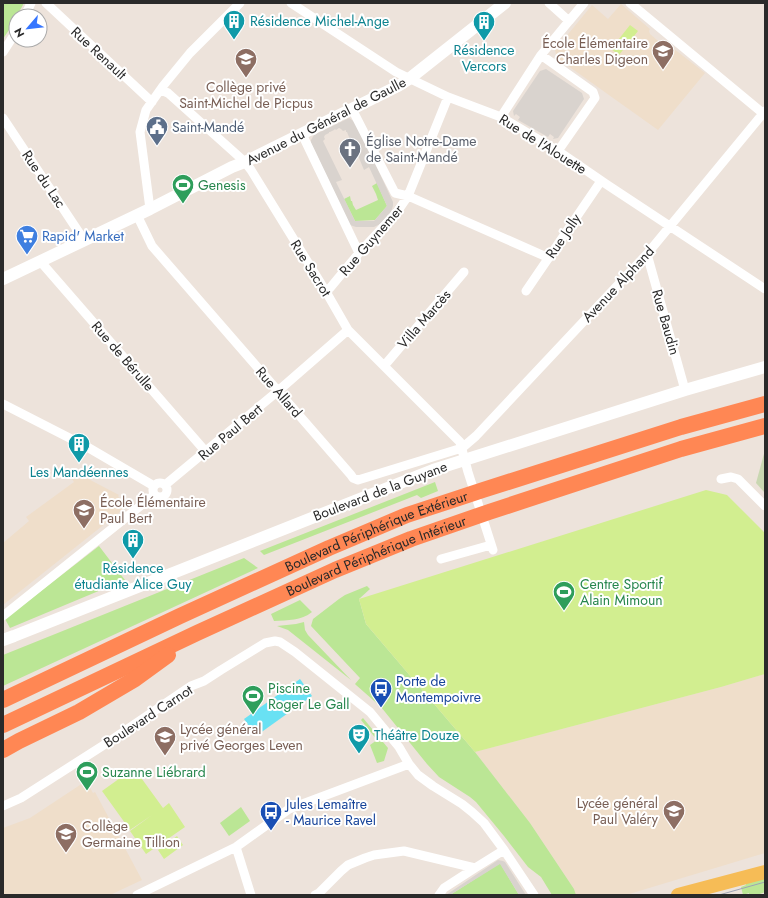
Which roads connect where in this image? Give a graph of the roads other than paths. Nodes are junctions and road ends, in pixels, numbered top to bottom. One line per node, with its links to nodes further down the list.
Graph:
1 (46, 3): 13 (street, Rue Renault)
2 (240, 3): 11 (street)
3 (291, 3): 10 (street, Rue de l'Alouette)
4 (506, 3): 10 (street, Avenue du Général de Gaulle)
5 (549, 3): 8 (street)
6 (584, 3): 8 (street)
7 (630, 3): 15 (street)
8 (570, 21): 9 (street)
9 (541, 55): 16 (street); 19 (street)
10 (409, 79): 12 (street, Rue de l'Alouette); 14 (street, Avenue du Général de Gaulle)
11 (161, 90): 13 (street); 20 (street, Rue Sacrot)
12 (448, 97): 16 (street, Rue de l'Alouette); 22 (street, Rue Guynemer)
13 (152, 102): 23 (street)
14 (352, 109): 18 (street, Avenue du Général de Gaulle); 22 (street)
15 (764, 113): 25 (street, Avenue Alphand)
16 (502, 117): 19 (street, Rue de l'Alouette)
17 (3, 118): 26 (street, Rue du Lac)
18 (302, 134): 20 (street, Avenue du Général de Gaulle); 27 (street)
19 (558, 151): 21 (street, Rue de l'Alouette)
20 (245, 162): 23 (street, Avenue du Général de Gaulle); 34 (street, Rue Sacrot)
21 (601, 181): 25 (street, Rue de l'Alouette); 29 (street, Rue Jolly)
22 (408, 196): 27 (street, Rue Guynemer); 29 (street)
23 (150, 209): 24 (street, Avenue du Général de Gaulle)
24 (137, 215): 26 (street, Avenue du Général de Gaulle); 40 (street, Rue Allard)
25 (670, 227): 28 (street, Avenue Alphand); 33 (street, Rue de l'Alouette)
26 (84, 240): 30 (street, Avenue du Général de Gaulle)
27 (360, 253): 34 (street, Rue Guynemer)
28 (647, 254): 39 (street, Rue Baudin); 45 (street, Avenue Alphand)
29 (548, 258): 35 (street, Rue Jolly)
30 (40, 261): 32 (street, Avenue du Général de Gaulle); 44 (street, Rue de Bérulle)
31 (464, 272): 37 (street, Villa Marcès)
32 (3, 279)
33 (765, 289)
34 (325, 290): 36 (street, Rue Sacrot)
35 (526, 291)
36 (348, 330): 37 (street, Rue Sacrot); 40 (street, Rue Paul Bert)
37 (384, 366): 45 (street, Rue Sacrot)
38 (765, 366): 39 (street, Boulevard de la Guyane)
39 (685, 390): 45 (street, Boulevard de la Guyane)
40 (278, 391): 44 (street, Rue Paul Bert); 45 (street, Rue Allard)
41 (3, 404): 48 (street)
42 (765, 404): 54 (highway, Boulevard Périphérique Extérieur)
43 (765, 426): 52 (highway, Boulevard Périphérique Intérieur)
44 (206, 452): 47 (street, Rue Paul Bert)
45 (463, 454): 50 (street, Rue Sacrot); 53 (street, Boulevard de la Guyane)
46 (721, 479): 49 (street)
47 (165, 485): 48 (street); 48 (street, Rue Paul Bert)
48 (154, 490): 51 (street, Rue Paul Bert)
49 (765, 506)
50 (442, 560)
51 (3, 616)
52 (197, 633): 55 (highway, Boulevard Périphérique Intérieur); 56 (highway)
53 (3, 640)
54 (3, 700)
55 (3, 725)
56 (3, 750)
57 (409, 764): 58 (street, Boulevard Carnot); 59 (street); 60 (street, Boulevard Carnot)
58 (3, 806)
59 (236, 847): 63 (street); 64 (street)
60 (504, 850): 61 (street); 67 (street, Boulevard Carnot)
61 (475, 868): 65 (street); 66 (street)
62 (765, 872): 68 (main road)
63 (137, 895)
64 (251, 895)
65 (315, 895)
66 (439, 895)
67 (534, 895)
68 (678, 895)

